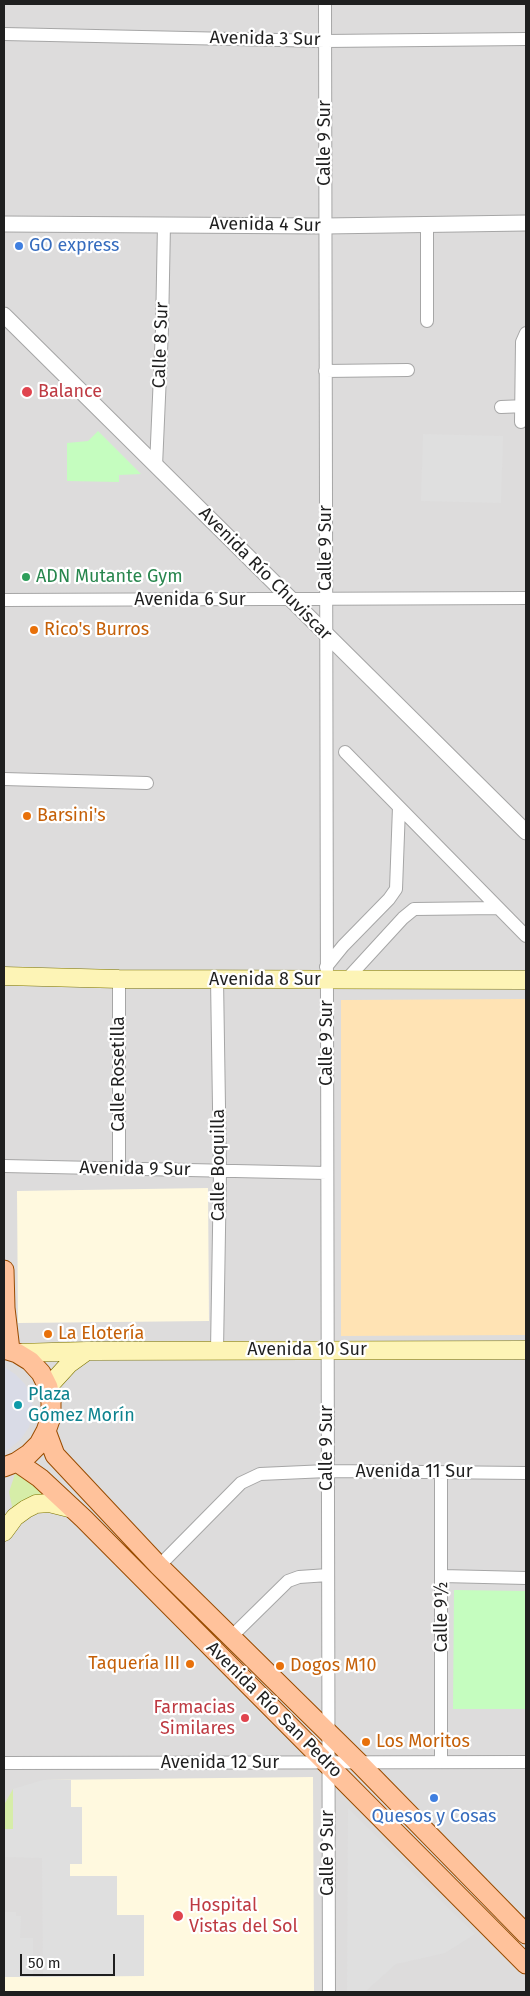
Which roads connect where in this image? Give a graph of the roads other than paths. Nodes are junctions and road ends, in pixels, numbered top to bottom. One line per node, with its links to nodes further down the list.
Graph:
1 (325, 4): 4 (street, Calle 9 Sur)
2 (4, 34): 4 (street, Avenida 3 Sur)
3 (526, 39): 4 (street, Avenida 3 Sur)
4 (325, 41): 9 (street, Calle 9 Sur)
5 (526, 223): 8 (street, Avenida 4 Sur)
6 (4, 224): 7 (street, Avenida 4 Sur)
7 (164, 224): 9 (street, Avenida 4 Sur); 18 (street, Calle 8 Sur)
8 (427, 224): 9 (street, Avenida 4 Sur); 11 (street)
9 (325, 226): 14 (street, Calle 9 Sur)
10 (4, 315): 18 (street, Avenida Río Chuviscar)
11 (427, 321)
12 (525, 333): 15 (street)
13 (408, 370): 14 (street)
14 (325, 371): 21 (street, Calle 9 Sur)
15 (524, 406): 16 (street); 17 (street)
16 (501, 407)
17 (521, 422)
18 (156, 466): 20 (street, Avenida Río Chuviscar)
19 (526, 598): 21 (street, Avenida 6 Sur)
20 (291, 599): 21 (street, Avenida 6 Sur); 22 (street, Avenida 6 Sur); 23 (street, Avenida Río Chuviscar)
21 (326, 599): 23 (street, Calle 9 Sur)
22 (4, 600)
23 (326, 634): 28 (street, Avenida Río Chuviscar); 31 (street, Calle 9 Sur)
24 (345, 752): 27 (street)
25 (4, 779): 26 (street)
26 (147, 783)
27 (400, 807): 29 (street); 31 (street)
28 (526, 832)
29 (498, 908): 30 (street); 35 (street)
30 (526, 936)
31 (326, 973): 34 (main road, Avenida 8 Sur); 35 (main road, Avenida 8 Sur); 40 (street, Calle 9 Sur)
32 (4, 976): 33 (main road, Avenida 8 Sur)
33 (119, 979): 34 (main road, Avenida 8 Sur); 38 (street, Calle Rosetilla)
34 (217, 979): 39 (street, Calle Boquilla)
35 (347, 979): 36 (main road, Avenida 8 Sur)
36 (526, 980)
37 (4, 1166): 38 (street, Avenida 9 Sur)
38 (119, 1168): 39 (street, Avenida 9 Sur)
39 (220, 1171): 40 (street, Avenida 9 Sur); 43 (street, Calle Boquilla)
40 (327, 1173): 44 (street, Calle 9 Sur)
41 (4, 1270): 42 (main road)
42 (10, 1350): 46 (main road, Avenida 10 Sur); 47 (main road, Avenida Río San Pedro)
43 (217, 1350): 44 (main road, Avenida 10 Sur); 46 (main road, Avenida 10 Sur)
44 (327, 1350): 45 (main road, Avenida 10 Sur); 50 (street, Calle 9 Sur)
45 (526, 1350)
46 (87, 1351): 47 (main road)
47 (48, 1387): 48 (main road, Avenida Río San Pedro)
48 (46, 1431): 49 (main road, Avenida Río San Pedro); 55 (main road, Avenida Río San Pedro)
49 (10, 1465): 53 (main road, Avenida Río San Pedro)
50 (327, 1472): 51 (street, Avenida 11 Sur); 55 (street, Avenida 11 Sur); 56 (street, Calle 9 Sur)
51 (442, 1473): 52 (street, Avenida 11 Sur); 57 (street, Calle 9½)
52 (526, 1473)
53 (73, 1509): 54 (main road); 65 (main road, Avenida Río San Pedro)
54 (4, 1532)
55 (159, 1566): 59 (main road, Avenida Río San Pedro)
56 (328, 1575): 59 (street); 60 (street, Calle 9 Sur)
57 (442, 1576): 58 (street); 61 (street, Calle 9½)
58 (526, 1578)
59 (230, 1637): 60 (main road, Avenida Río San Pedro)
60 (328, 1732): 64 (main road, Avenida Río San Pedro); 65 (street, Calle 9 Sur)
61 (441, 1762): 62 (street, Avenida 12 Sur); 64 (street, Avenida 12 Sur)
62 (526, 1762)
63 (4, 1763): 65 (street, Avenida 12 Sur)
64 (358, 1763): 65 (street, Avenida 12 Sur); 66 (main road, Avenida Río San Pedro)
65 (328, 1764): 67 (main road, Avenida Río San Pedro); 68 (street, Calle 9 Sur)
66 (526, 1934)
67 (526, 1964)
68 (328, 1992)

